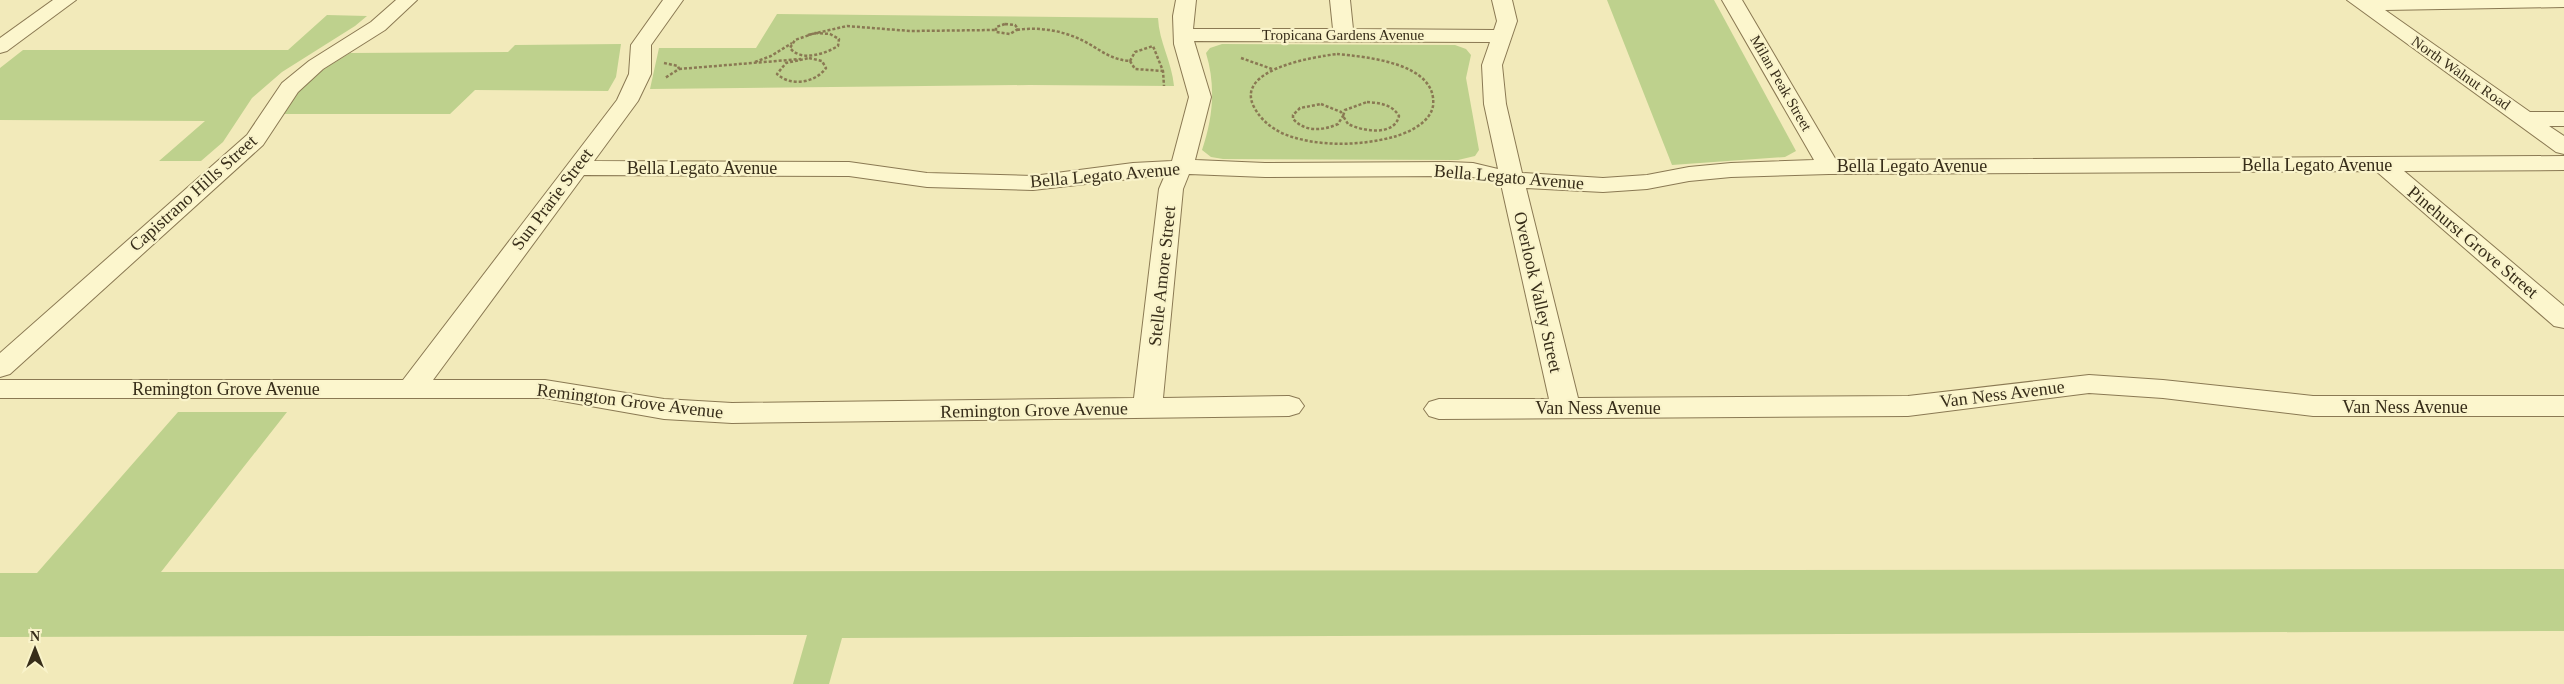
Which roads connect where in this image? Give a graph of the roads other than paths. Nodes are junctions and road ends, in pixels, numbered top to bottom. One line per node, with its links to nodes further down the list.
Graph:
1 (66, 0): 13 (street)
2 (407, 0): 24 (street, Capistrano Hills Street)
3 (673, 0): 21 (street, Sun Prarie Street)
4 (1186, 0): 10 (street, Stelle Amore Street)
5 (1340, 0): 11 (street)
6 (1502, 0): 12 (street, Overlook Valley Street)
7 (1732, 0): 20 (street, Milan Peak Street)
8 (2564, 1): 9 (street)
9 (2361, 3): 15 (street, North Walnut Road)
10 (1184, 35): 11 (street, Tropicana Gardens Avenue); 19 (street, Stelle Amore Street)
11 (1344, 35): 12 (street, Tropicana Gardens Avenue)
12 (1503, 36): 22 (street, Overlook Valley Street)
13 (0, 47)
14 (2564, 119): 15 (street)
15 (2525, 120): 16 (street, North Walnut Road)
16 (2564, 147)
17 (2564, 163): 18 (street, Bella Legato Avenue)
18 (2382, 164): 20 (street, Bella Legato Avenue); 23 (street, Pinehurst Grove Street)
19 (1181, 167): 21 (street, Bella Legato Avenue); 22 (street, Bella Legato Avenue); 30 (street, Stelle Amore Street)
20 (1829, 167): 22 (street, Bella Legato Avenue)
21 (575, 168): 26 (street, Sun Prarie Street)
22 (1512, 180): 29 (street, Overlook Valley Street)
23 (2564, 320)
24 (0, 368)
25 (0, 389): 26 (street, Remington Grove Avenue)
26 (411, 389): 30 (street, Remington Grove Avenue)
27 (1289, 406): 30 (street, Remington Grove Avenue)
28 (2564, 406): 29 (street, Van Ness Avenue)
29 (1566, 408): 31 (street, Van Ness Avenue)
30 (1147, 409)
31 (1439, 409)

